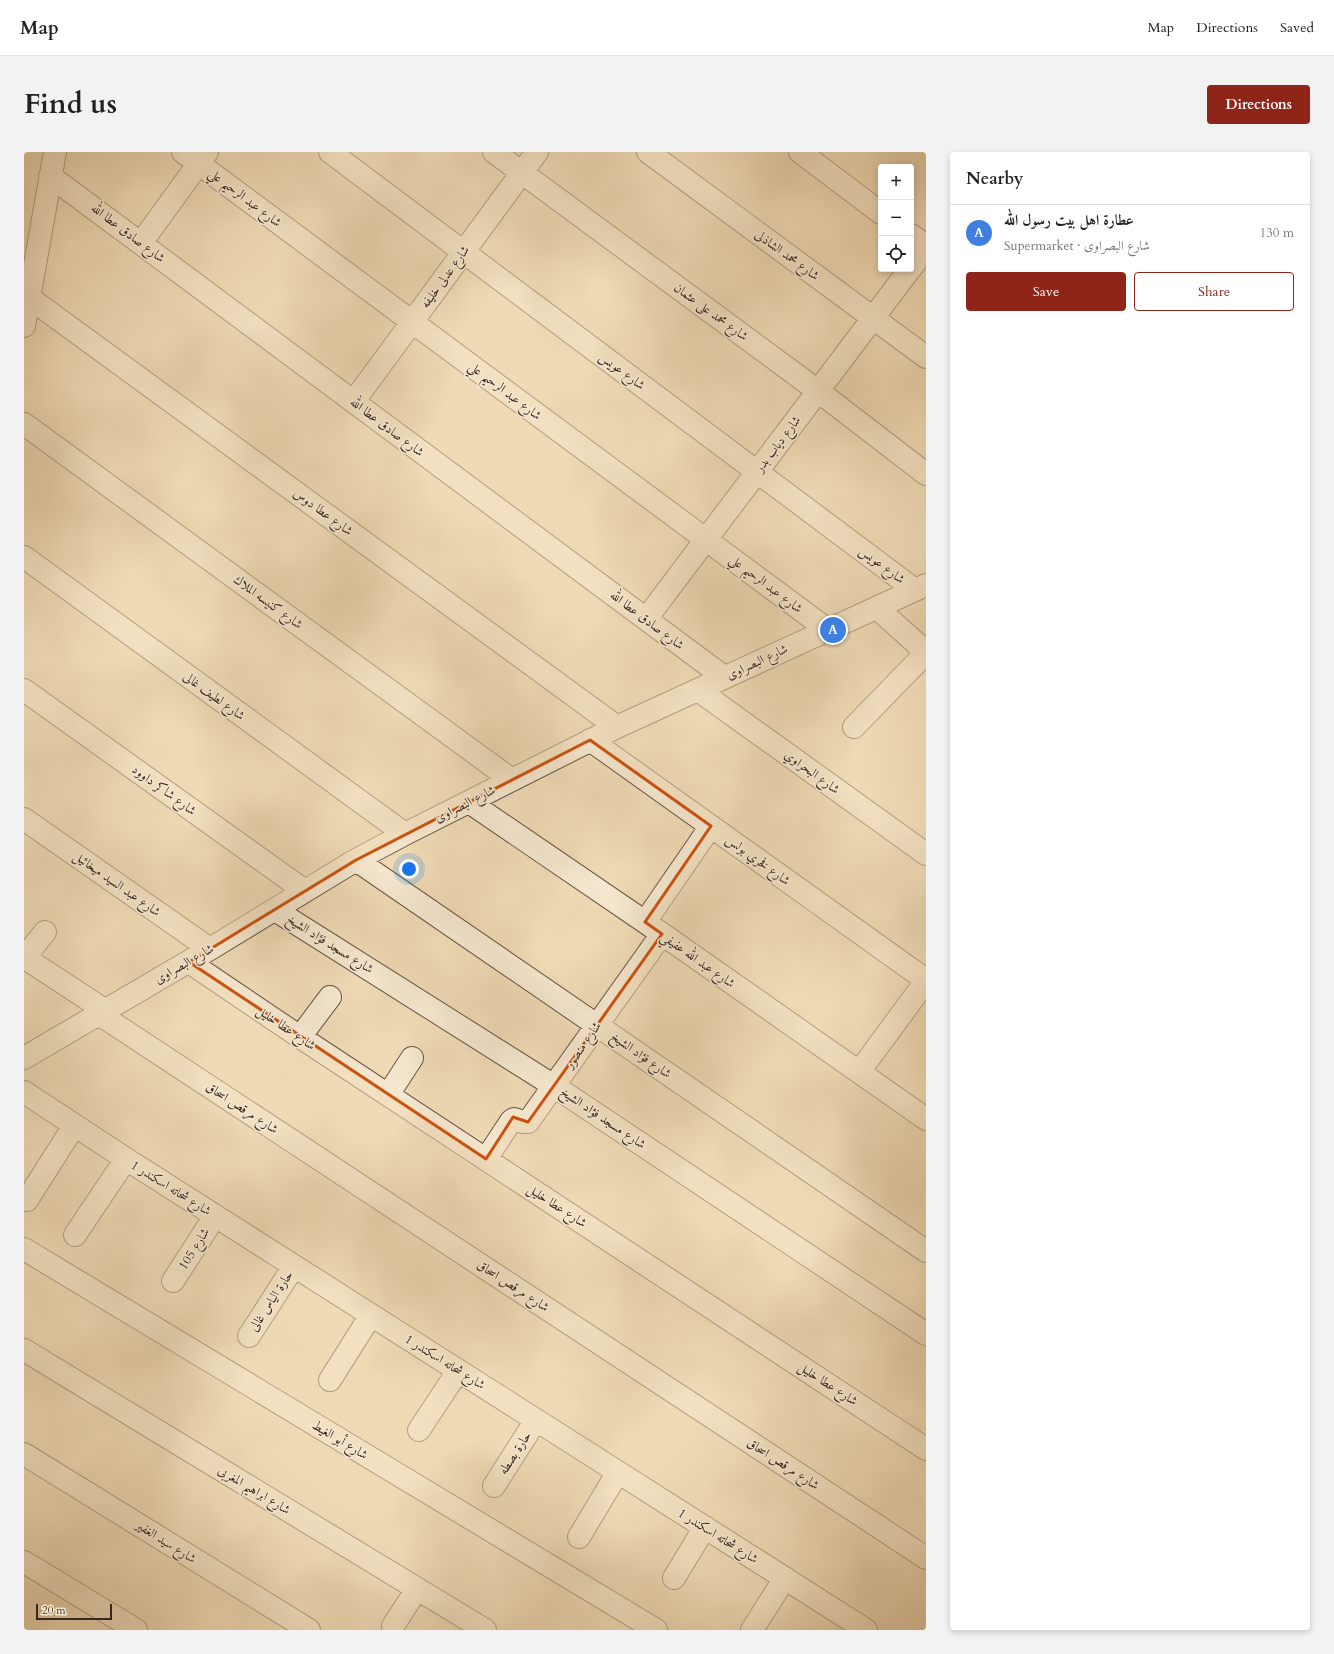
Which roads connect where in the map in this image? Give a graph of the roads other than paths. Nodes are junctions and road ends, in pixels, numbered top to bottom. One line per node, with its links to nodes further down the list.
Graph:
1 (54, 152): 9 (street)
2 (330, 152): 14 (street, شارع عويس)
3 (494, 152): 8 (street, شارع محمد على عثمان)
4 (537, 152): 8 (street, شارع عدلى خليفه)
5 (648, 152): 18 (street, شارع محمد الشاذلى)
6 (800, 152): 10 (street)
7 (196, 156): 12 (street); 19 (street, شارع عبد الرحيم علي)
8 (522, 172): 14 (street, شارع عدلى خليفه); 22 (street, شارع محمد على عثمان)
9 (50, 176): 12 (street, شارع صادق عطا الله); 17 (street)
10 (878, 211)
11 (912, 236): 13 (street)
12 (141, 243): 23 (street, شارع صادق عطا الله)
13 (926, 247): 15 (street, شارع دياب بدر)
14 (463, 252): 19 (street, شارع عدلى خليفه); 25 (street, شارع عويس)
15 (914, 265)
16 (909, 272): 18 (street, شارع دياب بدر)
17 (26, 296): 20 (street); 37 (street, شارع عطا دوس)
18 (873, 319): 21 (street, شارع محمد الشاذلى); 22 (street, شارع دياب بدر)
19 (412, 322): 23 (street, شارع عدلى خليفه); 27 (street, شارع عبد الرحيم علي)
20 (24, 326)
21 (926, 357)
22 (818, 391): 25 (street, شارع دياب بدر); 26 (street, شارع محمد على عثمان)
23 (354, 401): 31 (street, شارع صادق عطا الله)
24 (24, 424): 40 (street, شارع كنيسه الملاك)
25 (757, 472): 27 (street, شارع دياب بدر); 29 (street, شارع عويس)
26 (926, 474)
27 (706, 540): 31 (street, شارع دياب بدر); 32 (street, شارع عبد الرحيم علي)
28 (24, 557): 44 (street, شارع لطيف غالى)
29 (921, 588): 30 (street, شارع البصراوى)
30 (877, 608): 32 (street, شارع البصراوى); 33 (street)
31 (646, 619): 34 (street, شارع صادق عطا الله)
32 (828, 630): 34 (street, شارع البصراوى)
33 (926, 653): 38 (street)
34 (724, 677): 36 (street, شارع البصراوى)
35 (24, 690): 47 (street, شارع شاكر داوود)
36 (698, 690): 37 (street, شارع البصراوى); 45 (street, شارع البحراوي)
37 (617, 726): 39 (street, شارع البصراوى)
38 (854, 726)
39 (590, 740): 40 (street, شارع البصراوى); 43 (street, شارع فخري بولس)
40 (512, 780): 41 (street, شارع البصراوى)
41 (469, 802): 44 (street, شارع البصراوى); 49 (street, شارع عبد الله عفيفي)
42 (24, 819): 52 (street, شارع عبد السيد ميخائيل)
43 (711, 826): 49 (street); 54 (street, شارع فخري بولس)
44 (405, 834): 46 (street, شارع البصراوى)
45 (926, 854)
46 (356, 860): 47 (street, شارع البصراوى); 57 (street, شارع فؤاد الشيخ)
47 (305, 891): 48 (street, شارع البصراوى)
48 (275, 910): 52 (street, شارع البصراوى); 62 (street, شارع مسجد فؤاد الشيخ)
49 (644, 922): 51 (street, شارع عبد الله عفيفي)
50 (45, 932): 56 (street, شارع مرقص اسحاق)
51 (662, 934): 57 (street, شارع منصور); 61 (street, شارع عبد الله عفيفي)
52 (210, 949): 53 (street, شارع البصراوى)
53 (189, 962): 56 (street, شارع البصراوى); 58 (street, شارع عطا خليل)
54 (926, 980): 61 (street)
55 (330, 997): 58 (street)
56 (102, 1012): 59 (street, شارع البصراوى); 90 (street, شارع مرقص اسحاق)
57 (597, 1025): 62 (street, شارع منصور); 73 (street, شارع فؤاد الشيخ)
58 (300, 1037): 64 (street, شارع عطا خليل)
59 (24, 1058)
60 (412, 1058): 64 (street)
61 (859, 1072): 65 (street, شارع عبد الله عفيفي)
62 (554, 1086): 68 (street, شارع منصور); 77 (street, شارع مسجد فؤاد الشيخ)
63 (24, 1092): 66 (street, شارع شحاته اسكندر 1)
64 (388, 1095): 68 (street, شارع عطا خليل)
65 (926, 1119)
66 (74, 1126): 67 (street, شارع شحاته اسكندر 1); 69 (street)
67 (126, 1159): 70 (street, شارع شحاته اسكندر 1); 71 (street)
68 (486, 1159): 84 (street, شارع عطا خليل)
69 (27, 1200)
70 (215, 1216): 74 (street, شارع شحاته اسكندر 1); 75 (street, شارع 105)
71 (75, 1235)
72 (24, 1249): 99 (street, شارع أبو الغيط)
73 (926, 1251)
74 (294, 1266): 76 (street, شارع شحاته اسكندر 1); 78 (street, حارة الياس غالى)
75 (173, 1281)
76 (371, 1315): 80 (street, شارع شحاته اسكندر 1); 81 (street)
77 (926, 1334)
78 (249, 1336)
79 (24, 1350): 94 (street, شارع ابراهيم المغربى)
80 (458, 1371): 82 (street, شارع شحاته اسكندر 1); 83 (street)
81 (330, 1380)
82 (536, 1420): 86 (street, شارع شحاته اسكندر 1); 87 (street, حارة بصطه)
83 (419, 1430)
84 (926, 1449)
85 (24, 1454): 97 (street, شارع سيد الغفير)
86 (618, 1472): 88 (street, شارع شحاته اسكندر 1); 89 (street)
87 (494, 1486)
88 (705, 1527): 92 (street); 93 (street, شارع شحاته اسكندر 1)
89 (578, 1537)
90 (926, 1558)
91 (24, 1562): 96 (street)
92 (674, 1578)
93 (785, 1578): 100 (street); 101 (street, شارع شحاته اسكندر 1)
94 (417, 1588): 95 (street); 98 (street, شارع ابراهيم المغربى)
95 (393, 1626)
96 (136, 1630)
97 (309, 1630)
98 (485, 1630)
99 (656, 1630)
100 (752, 1630)
101 (866, 1630)

